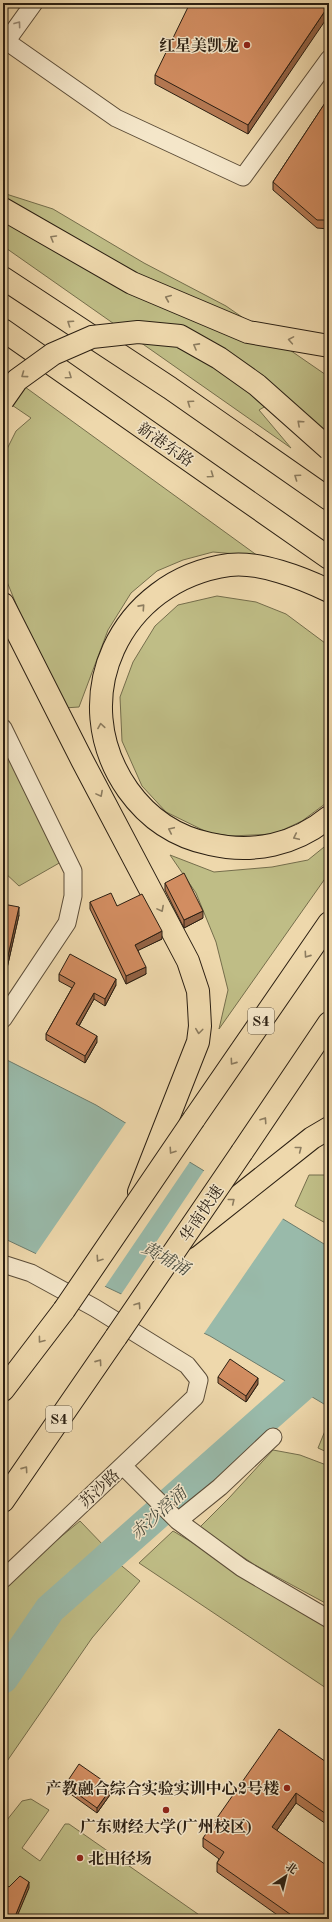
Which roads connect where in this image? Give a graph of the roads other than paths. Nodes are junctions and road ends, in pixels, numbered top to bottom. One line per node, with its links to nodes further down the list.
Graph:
1 (34, 3): 2 (street, one-way to 1)
2 (5, 43): 3 (street)
3 (329, 59)
4 (3, 209): 7 (main road, one-way to 4)
5 (3, 278): 10 (main road, one-way to 5)
6 (3, 330): 11 (main road, 新港东路, one-way to 11)
7 (329, 346)
8 (3, 400): 9 (main road, one-way to 8, bridge)
9 (329, 449)
10 (329, 499)
11 (329, 558)
12 (328, 591): 17 (main road, one-way to 12)
13 (3, 604): 16 (main road)
14 (3, 624): 16 (main road)
15 (3, 728): 19 (street)
16 (82, 760): 22 (main road, one-way to 22, bridge)
17 (329, 817)
18 (329, 923): 22 (main road, S4, one-way to 22, bridge)
19 (3, 1019)
20 (329, 1023): 23 (main road, 华南快速 / S4, one-way to 20, bridge)
21 (329, 1128): 23 (main road, one-way to 21, bridge)
22 (131, 1212): 25 (main road, S4, one-way to 25, bridge)
23 (180, 1243): 28 (main road, 华南快速 / S4, one-way to 23, bridge)
24 (3, 1264): 27 (street, 苏沙路)
25 (3, 1390)
26 (273, 1437): 29 (street)
27 (123, 1466): 29 (street); 30 (street, 苏沙路)
28 (3, 1501)
29 (178, 1521): 31 (street)
30 (3, 1579)
31 (329, 1619)

